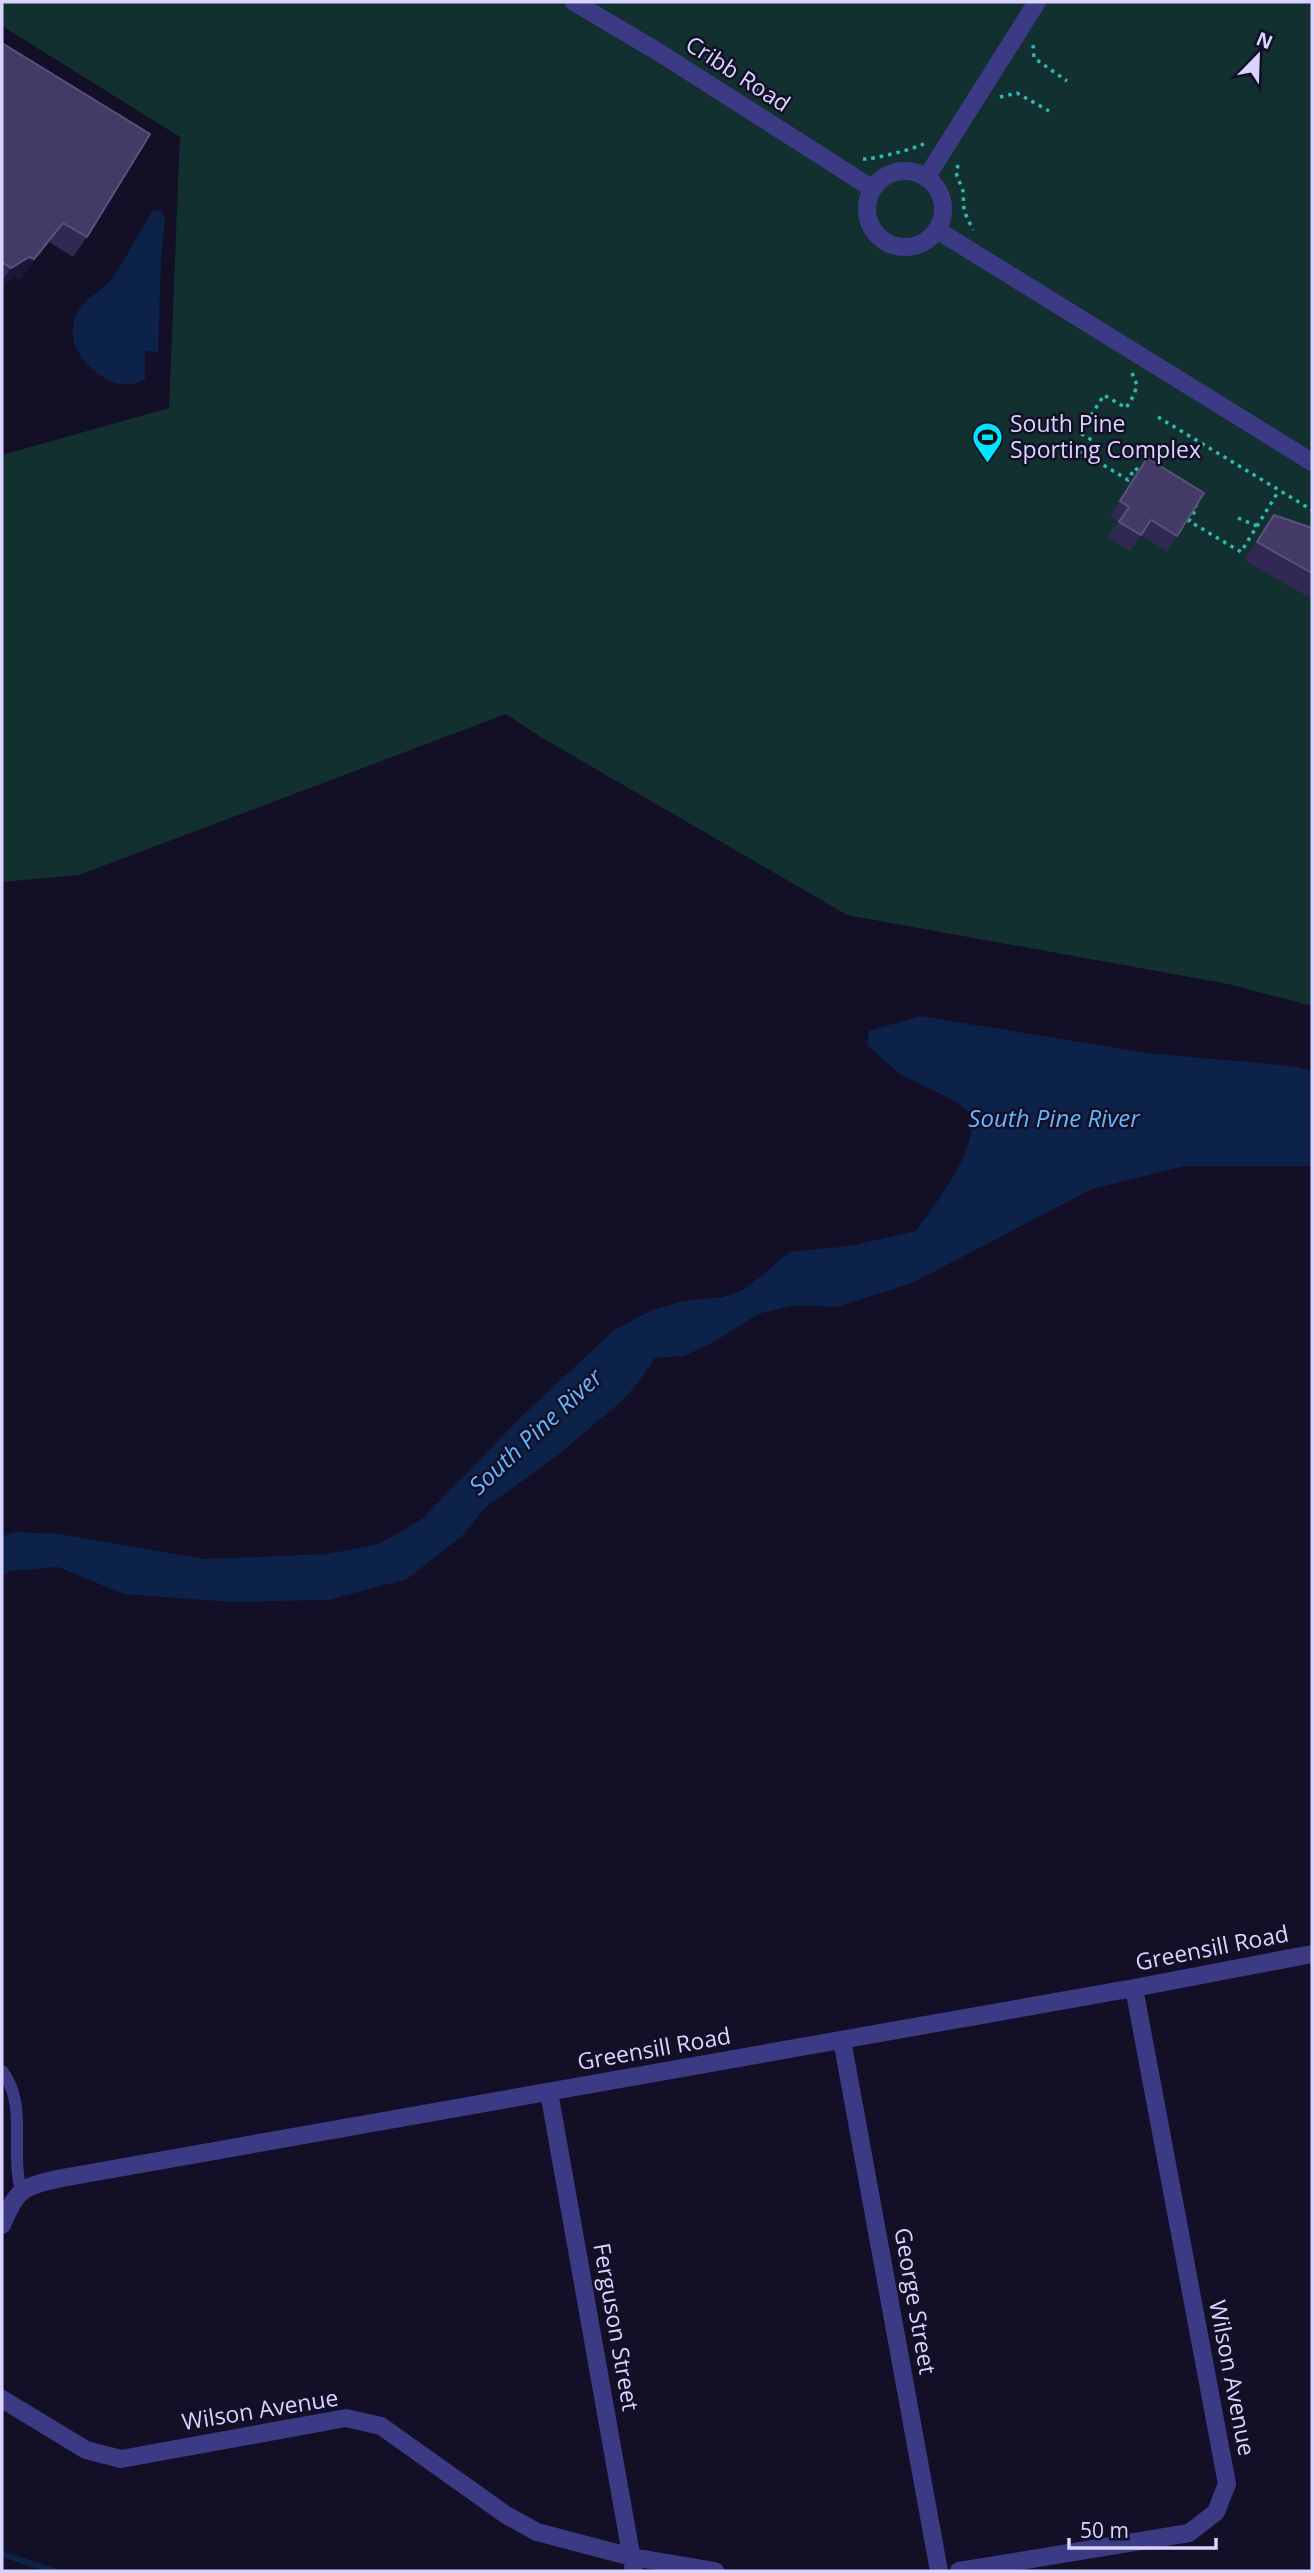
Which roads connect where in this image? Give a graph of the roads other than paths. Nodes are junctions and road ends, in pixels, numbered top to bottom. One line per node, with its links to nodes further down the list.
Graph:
1 (575, 2): 4 (street, Cribb Road)
2 (1037, 2): 3 (street)
3 (926, 178): 4 (street); 5 (street)
4 (873, 189): 5 (street)
5 (937, 230): 6 (street)
6 (1312, 462)
7 (1312, 1954): 8 (street, Greensill Road)
8 (1134, 1988): 9 (street, Greensill Road); 18 (street, Wilson Avenue)
9 (842, 2040): 11 (street, Greensill Road); 17 (street, George Street)
10 (2, 2071): 12 (lane)
11 (549, 2092): 12 (street, Greensill Road); 15 (street, Ferguson Street)
12 (16, 2196): 13 (street)
13 (2, 2225)
14 (2, 2399): 15 (street, Wilson Avenue)
15 (633, 2564): 16 (street, Wilson Avenue)
16 (715, 2571)
17 (939, 2571)
18 (959, 2571)

